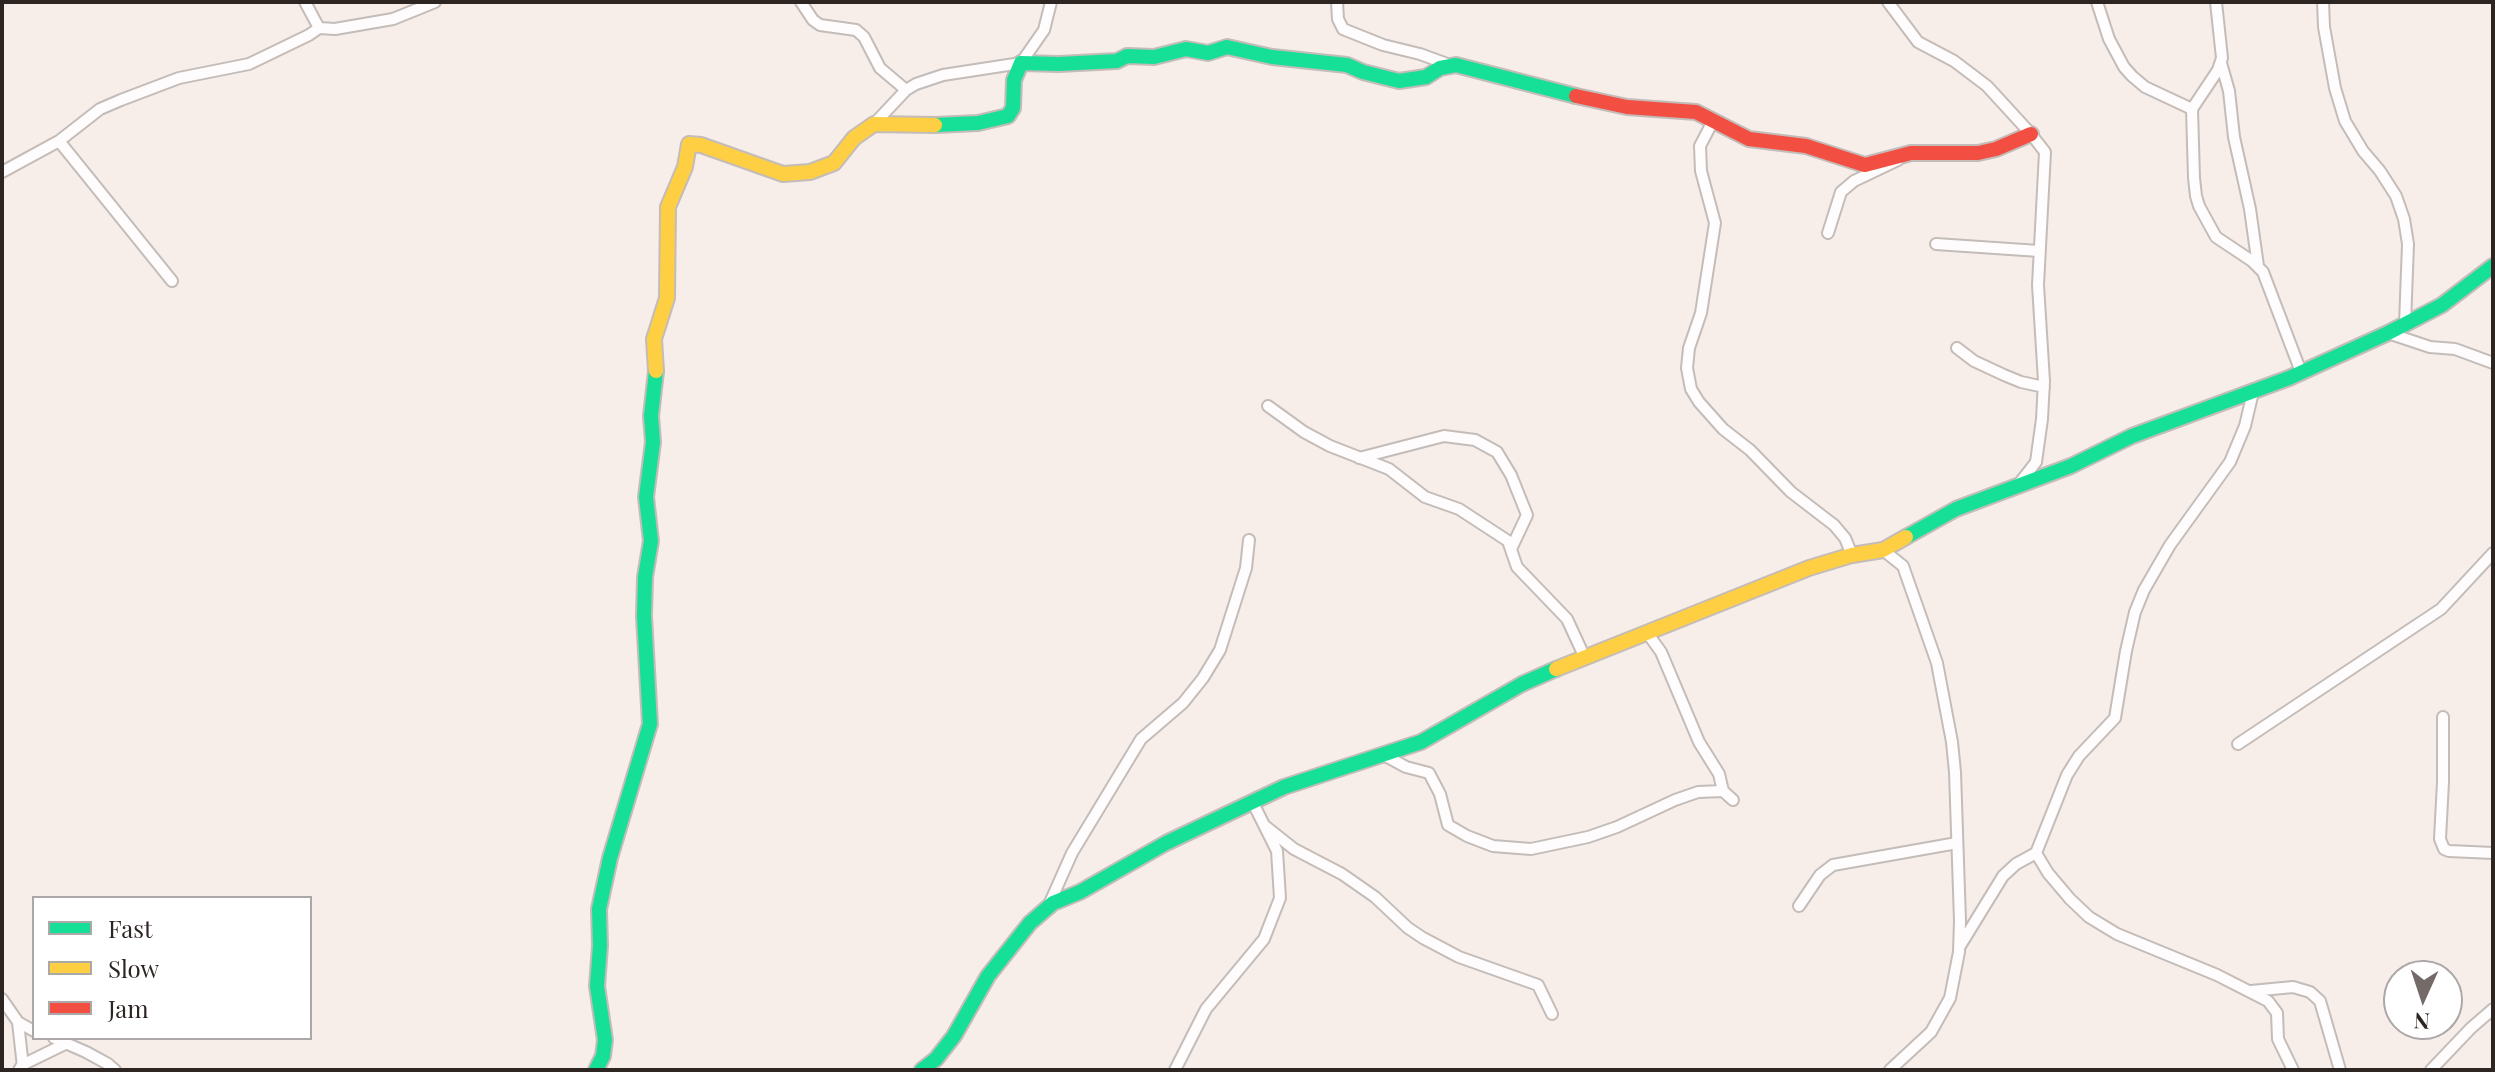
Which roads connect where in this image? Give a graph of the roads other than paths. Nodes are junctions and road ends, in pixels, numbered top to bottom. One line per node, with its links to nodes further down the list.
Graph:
1 (305, 2): 10 (street)
2 (435, 2): 10 (street)
3 (801, 2): 14 (street)
4 (1051, 2): 11 (street)
5 (1337, 2): 13 (street)
6 (1888, 2): 18 (street)
7 (2097, 2): 15 (street)
8 (2216, 2): 12 (street)
9 (2323, 2): 28 (street)
10 (319, 28): 19 (street)
11 (1021, 63): 13 (street); 14 (street); 17 (street)
12 (2221, 63): 15 (street); 25 (street)
13 (1452, 66): 16 (street)
14 (906, 90): 17 (street)
15 (2192, 109): 25 (street)
16 (1714, 119): 20 (street); 42 (street)
17 (874, 124): 68 (street)
18 (2031, 134): 20 (street); 24 (street)
19 (59, 141): 21 (street); 27 (street)
20 (1911, 153): 22 (street)
21 (2, 172)
22 (1828, 233)
23 (1936, 244): 24 (street)
24 (2039, 251): 33 (street)
25 (2258, 266): 32 (street)
26 (2493, 266): 28 (street)
27 (172, 281)
28 (2405, 324): 29 (street)
29 (2388, 333): 31 (street); 32 (street)
30 (1957, 348): 33 (street)
31 (2493, 363)
32 (2301, 372): 34 (street)
33 (2044, 387): 37 (street)
34 (2253, 392): 37 (street); 53 (street)
35 (1268, 406): 36 (street)
36 (1359, 458): 39 (street); 39 (street)
37 (2018, 485): 40 (street)
38 (1249, 540): 56 (street)
39 (1511, 549): 44 (street)
40 (1883, 550): 42 (street); 52 (street)
41 (2493, 553): 46 (street)
42 (1852, 555): 43 (street)
43 (1648, 634): 44 (street); 48 (street)
44 (1585, 658): 47 (street)
45 (2443, 717): 54 (street)
46 (2238, 744)
47 (1382, 754): 48 (street); 50 (street)
48 (1723, 791): 49 (street)
49 (1733, 800)
50 (1253, 803): 51 (street); 56 (street)
51 (1265, 826): 61 (street); 70 (street)
52 (1957, 843): 55 (street); 57 (street)
53 (2036, 853): 57 (street); 58 (street)
54 (2493, 853)
55 (1799, 906)
56 (1047, 909): 69 (street)
57 (1959, 947): 71 (street)
58 (2250, 991): 72 (street); 73 (street)
59 (2, 999): 62 (street)
60 (2493, 1009): 74 (street)
61 (1552, 1014)
62 (18, 1022): 63 (street); 66 (street)
63 (32, 1030)
64 (59, 1040): 65 (street)
65 (67, 1043): 66 (street); 67 (street)
66 (21, 1068)
67 (115, 1070)
68 (596, 1070)
69 (922, 1070)
70 (1175, 1070)
71 (1890, 1070)
72 (2293, 1070)
73 (2340, 1070)
74 (2431, 1070)

